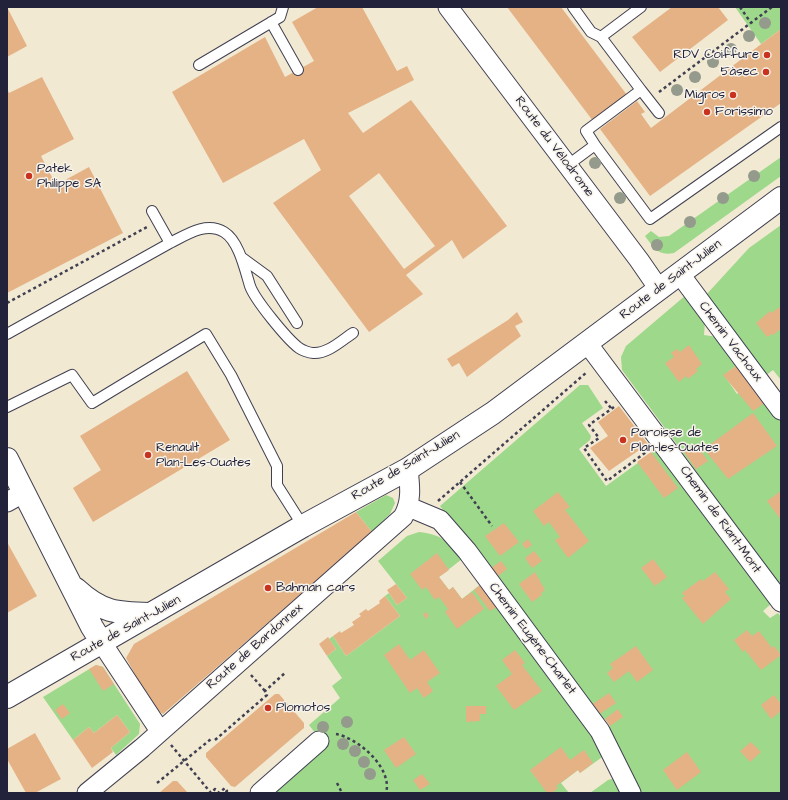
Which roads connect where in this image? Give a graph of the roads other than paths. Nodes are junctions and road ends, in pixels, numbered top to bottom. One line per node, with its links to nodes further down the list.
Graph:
1 (283, 7): 5 (lane)
2 (448, 7): 13 (street, Route du Vélodrome)
3 (573, 7): 6 (lane)
4 (641, 7): 6 (lane)
5 (271, 22): 7 (lane); 8 (lane)
6 (601, 37): 9 (lane)
7 (199, 65)
8 (298, 70)
9 (641, 90): 10 (lane); 12 (lane)
10 (658, 113)
11 (781, 127): 12 (lane)
12 (595, 145): 13 (lane)
13 (568, 165): 19 (street, Route du Vélodrome)
14 (781, 198): 18 (main road, Route de Saint-Julien)
15 (152, 211): 16 (lane)
16 (170, 243): 17 (lane); 22 (lane)
17 (241, 257): 20 (lane); 21 (lane)
18 (679, 273): 19 (main road, Route de Saint-Julien); 25 (street, Chemin Vachoux)
19 (659, 289): 23 (main road, Route de Saint-Julien)
20 (297, 323)
21 (353, 333)
22 (7, 334)
23 (587, 343): 27 (main road, Route de Saint-Julien); 32 (street, Chemin de Riant-Mont)
24 (7, 407): 30 (lane)
25 (781, 410)
26 (7, 459): 28 (main road)
27 (408, 469): 29 (street); 30 (main road, Route de Saint-Julien)
28 (15, 497): 31 (main road)
29 (409, 507): 36 (street, Route de Bardonnex); 40 (street, Chemin Eugène-Charlet)
30 (303, 526): 33 (main road, Route de Saint-Julien)
31 (70, 583): 33 (main road); 34 (main road)
32 (781, 602)
33 (151, 614): 34 (main road, Route de Saint-Julien)
34 (102, 643): 35 (main road, Route de Saint-Julien); 36 (street)
35 (7, 697)
36 (160, 731): 38 (street, Route de Bardonnex)
37 (319, 741): 39 (street)
38 (87, 793)
39 (260, 793)
40 (631, 793)

